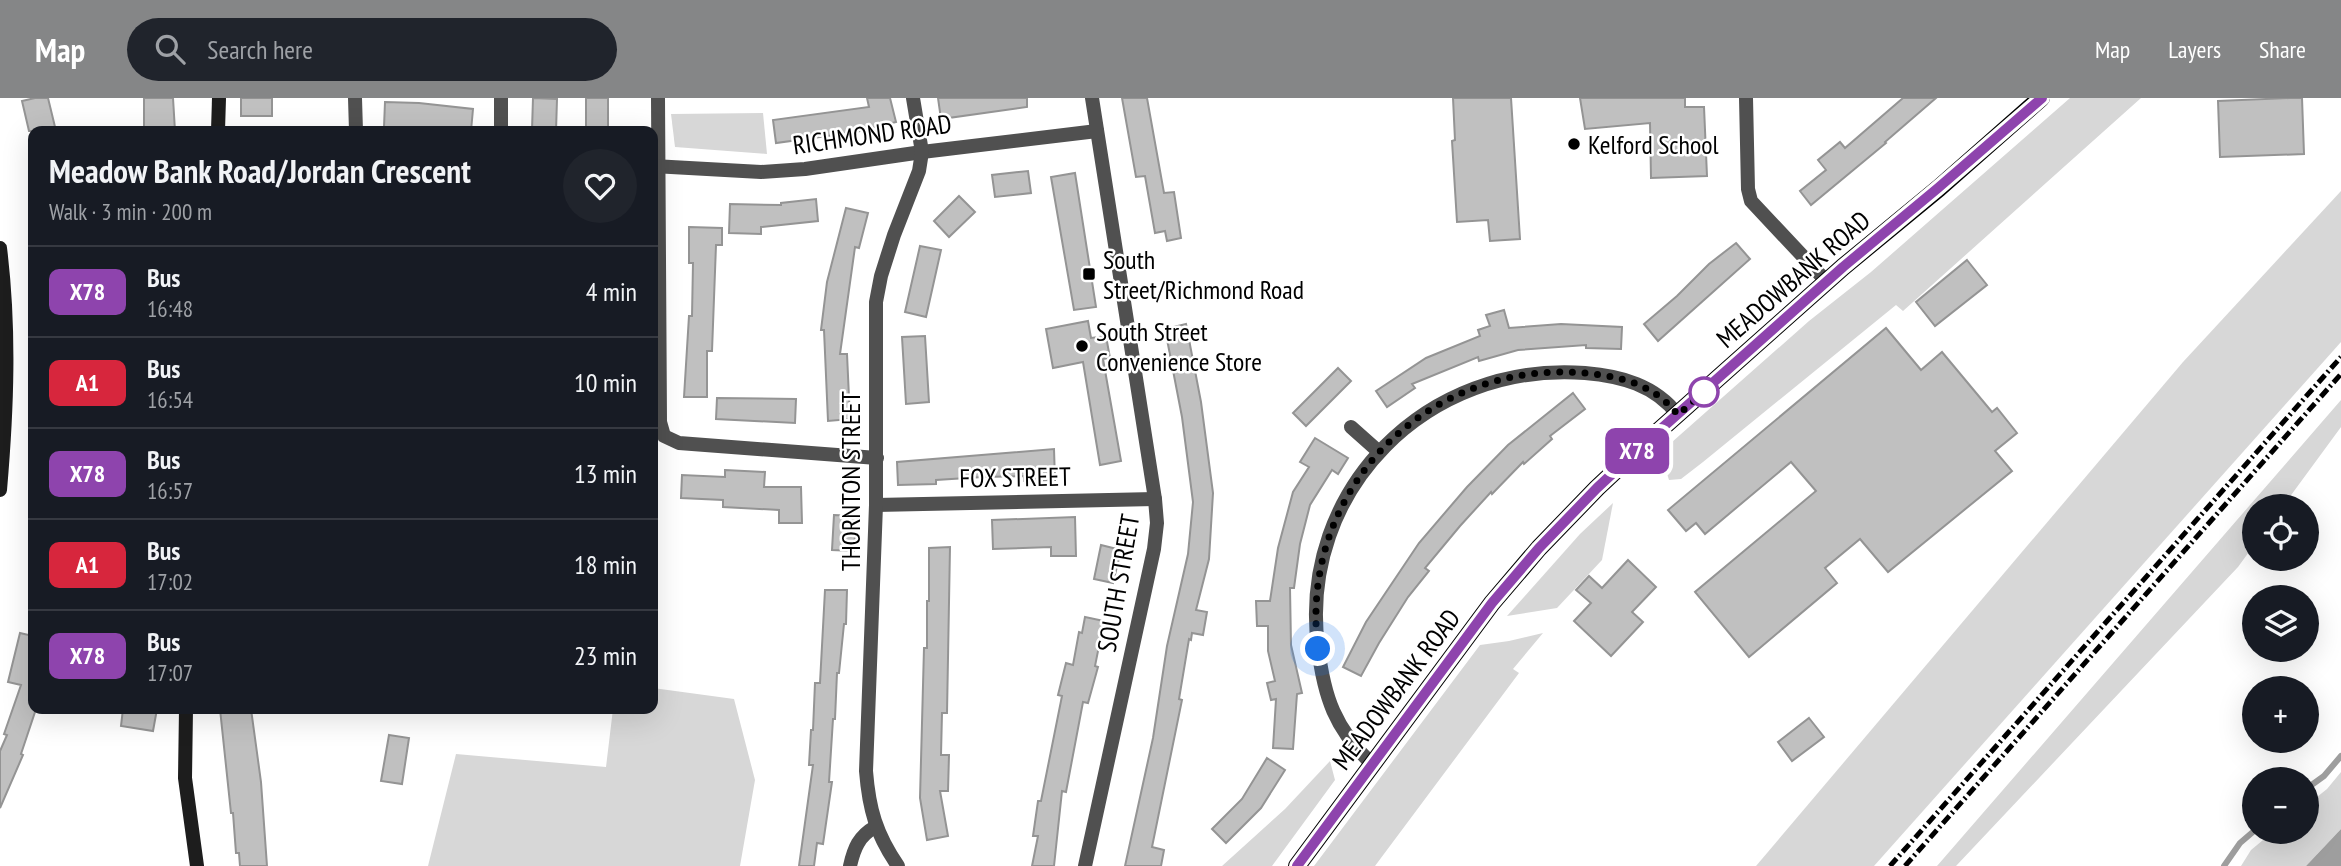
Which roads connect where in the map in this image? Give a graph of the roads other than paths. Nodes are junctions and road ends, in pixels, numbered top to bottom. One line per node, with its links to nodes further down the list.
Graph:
1 (219, 98): 9 (street)
2 (355, 98): 10 (street)
3 (501, 98): 11 (street)
4 (657, 98): 12 (street)
5 (913, 98): 14 (street, THORNTON STREET)
6 (1092, 98): 13 (street, SOUTH STREET)
7 (1746, 98): 18 (street)
8 (2042, 98): 18 (main road, MEADOWBANK ROAD)
9 (218, 126)
10 (356, 126)
11 (501, 126)
12 (657, 126)
13 (1097, 131): 14 (street, RICHMOND ROAD); 25 (street, SOUTH STREET)
14 (922, 152): 15 (street, RICHMOND ROAD); 23 (street, THORNTON STREET)
15 (658, 166)
16 (0, 248): 17 (street)
17 (2, 278): 24 (street)
18 (1827, 282): 20 (main road, MEADOWBANK ROAD)
19 (658, 294): 23 (street)
20 (1678, 415): 22 (street); 28 (main road, MEADOWBANK ROAD)
21 (1351, 427): 22 (street)
22 (1378, 452): 28 (street)
23 (877, 458): 26 (street, THORNTON STREET)
24 (0, 490)
25 (1155, 499): 26 (street, FOX STREET); 33 (street, SOUTH STREET)
26 (876, 505): 29 (street, THORNTON STREET)
27 (186, 714): 30 (street)
28 (1372, 764): 34 (main road, MEADOWBANK ROAD)
29 (875, 827): 31 (street); 32 (street, THORNTON STREET)
30 (197, 866)
31 (850, 866)
32 (898, 866)
33 (1085, 866)
34 (1297, 866)

